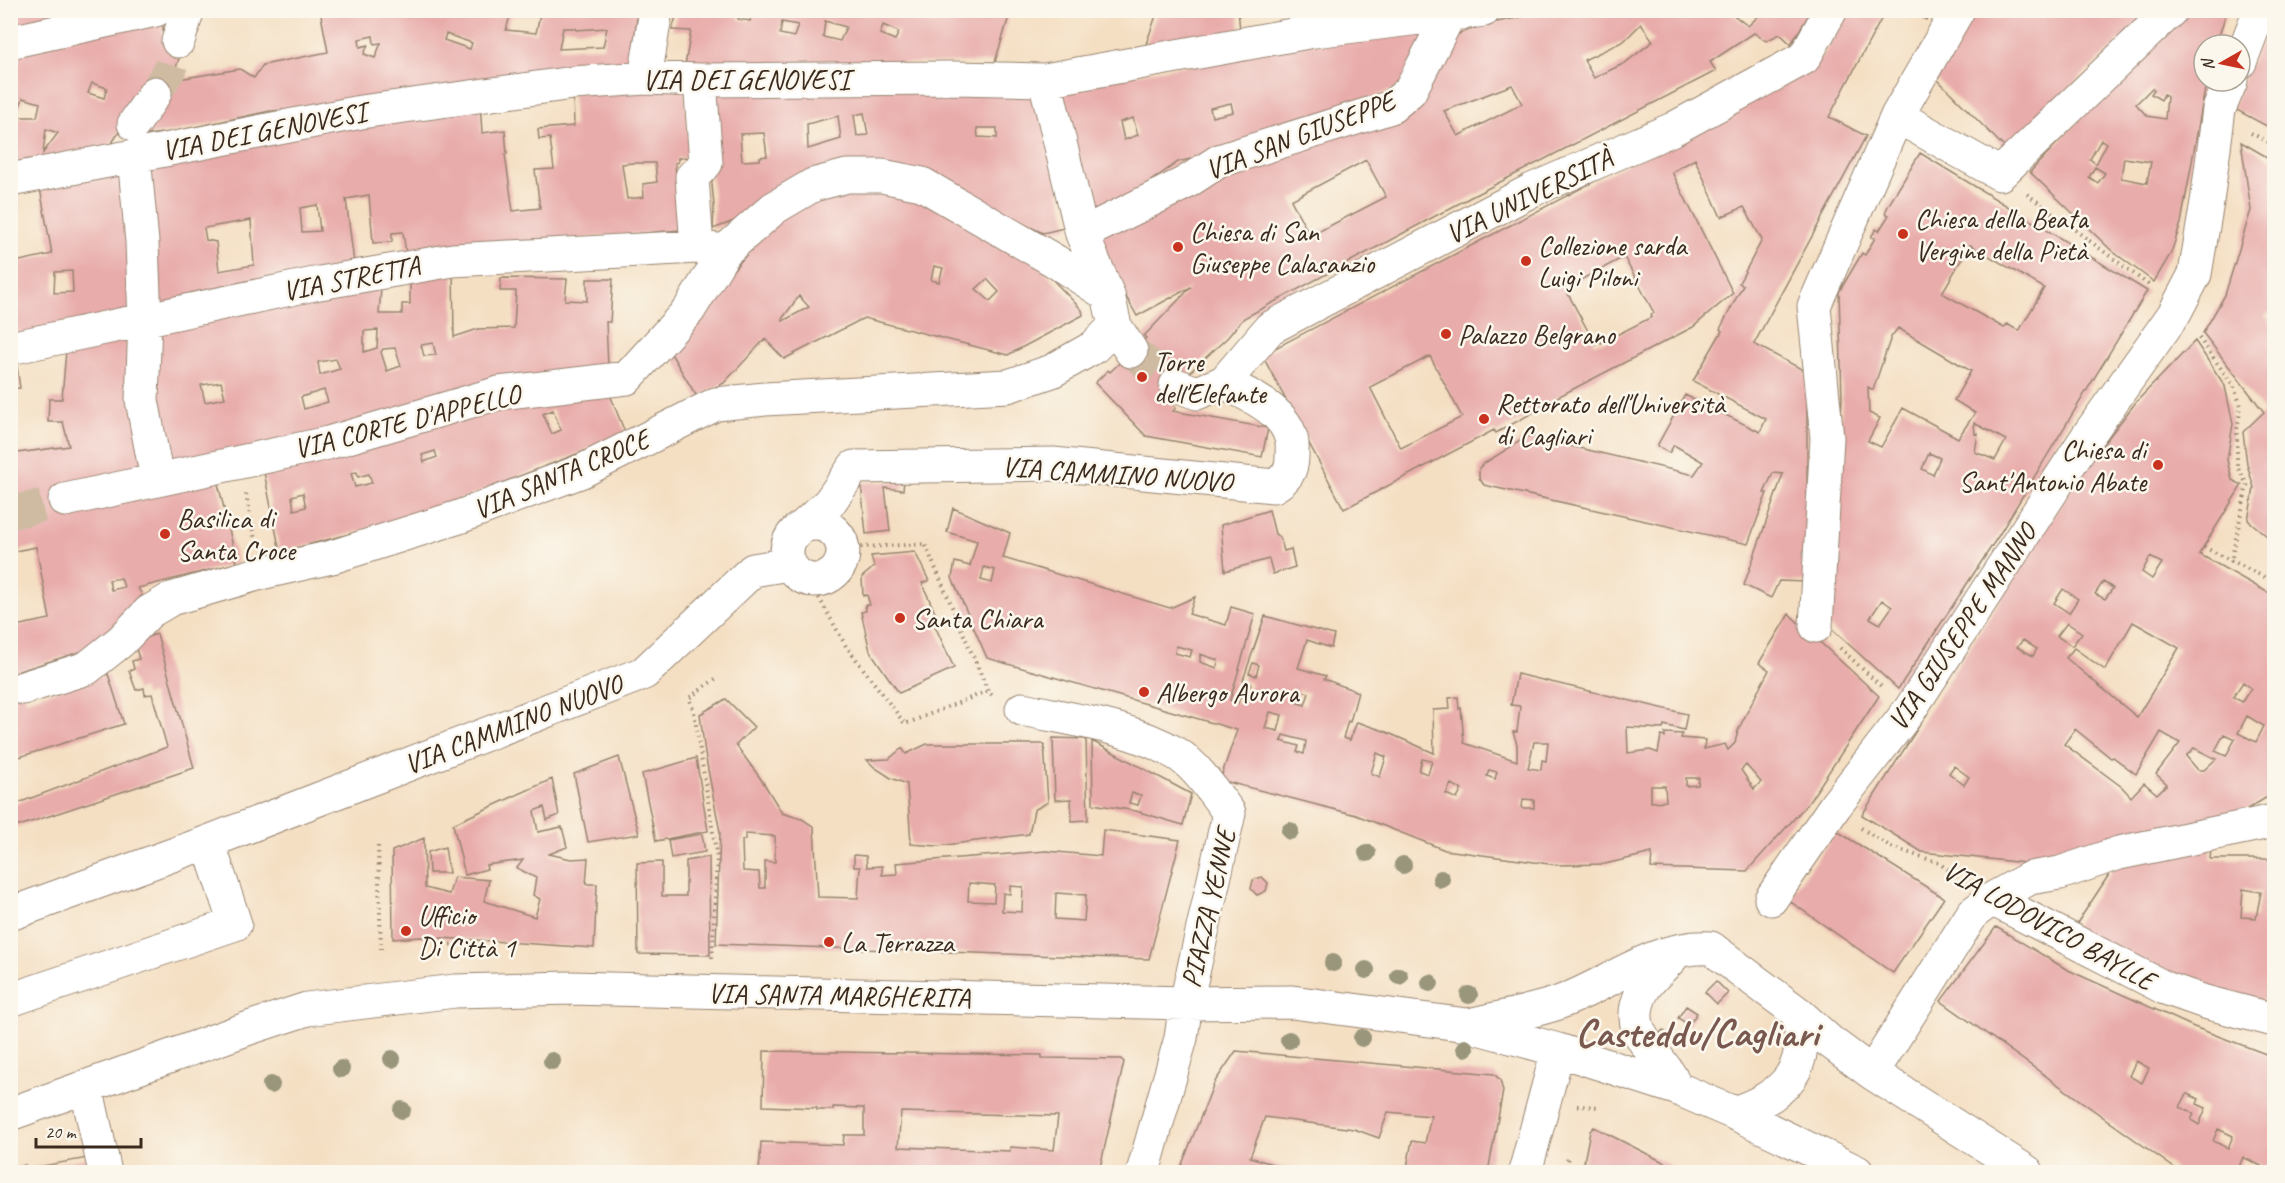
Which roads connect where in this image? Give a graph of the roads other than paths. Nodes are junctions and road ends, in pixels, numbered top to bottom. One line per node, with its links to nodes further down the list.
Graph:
1 (156, 10): 12 (street)
2 (188, 10): 11 (street)
3 (656, 10): 13 (street)
4 (1484, 10): 9 (street, VIA DEI GENOVESI)
5 (1831, 10): 27 (street, VIA UNIVERSITÀ)
6 (1958, 10): 18 (street)
7 (2171, 10): 18 (street)
8 (2260, 10): 10 (street)
9 (1449, 15): 15 (street, VIA DEI GENOVESI); 22 (street, VIA SAN GIUSEPPE)
10 (2251, 33)
11 (178, 41)
12 (10, 42)
13 (645, 78): 14 (street, VIA DEI GENOVESI); 20 (street, VIA DEI GENOVESI)
14 (700, 80): 15 (street, VIA DEI GENOVESI); 23 (street)
15 (1045, 80): 22 (street)
16 (154, 93): 19 (street)
17 (2226, 93): 38 (street, VIA GIUSEPPE MANNO)
18 (1897, 116): 33 (street)
19 (134, 124)
20 (134, 156): 21 (street, VIA DEI GENOVESI); 24 (street)
21 (10, 180)
22 (1082, 234): 25 (street)
23 (711, 249): 24 (street, VIA STRETTA); 25 (street, VIA CORTE D'APPELLO); 29 (street, VIA CORTE D'APPELLO)
24 (145, 321): 26 (street, VIA STRETTA); 29 (street)
25 (1118, 324): 34 (street, VIA SANTA CROCE)
26 (10, 348)
27 (1224, 382): 28 (street); 31 (street, VIA CAMMINO NUOVO)
28 (1176, 386)
29 (157, 479): 30 (street, VIA CORTE D'APPELLO)
30 (65, 500)
31 (805, 525): 32 (street, VIA CAMMINO NUOVO); 32 (street, VIA CAMMINO NUOVO)
32 (799, 572): 37 (street, VIA CAMMINO NUOVO)
33 (1816, 626)
34 (23, 688)
35 (1008, 703): 43 (street, PIAZZA YENNE)
36 (2274, 821): 39 (street)
37 (208, 842): 40 (street, VIA CAMMINO NUOVO); 42 (street)
38 (1771, 899)
39 (1992, 899): 45 (street, VIA LODOVICO BAYLLE); 48 (street)
40 (10, 914)
41 (1676, 951): 44 (street); 46 (street); 50 (street)
42 (10, 1000)
43 (1186, 1003): 46 (street, VIA SANTA MARGHERITA); 49 (street, VIA SANTA MARGHERITA); 54 (street, PIAZZA YENNE)
44 (1798, 1012): 48 (street); 51 (street)
45 (2274, 1020)
46 (1467, 1025): 47 (street, VIA SANTA MARGHERITA)
47 (1558, 1050): 50 (street, VIA SANTA MARGHERITA); 55 (street)
48 (1872, 1072): 57 (street)
49 (86, 1086): 52 (street, VIA SANTA MARGHERITA); 53 (street)
50 (1676, 1088): 51 (street)
51 (1734, 1113): 56 (street)
52 (10, 1114)
53 (105, 1173)
54 (1143, 1173)
55 (1525, 1173)
56 (1857, 1173)
57 (2027, 1173)

